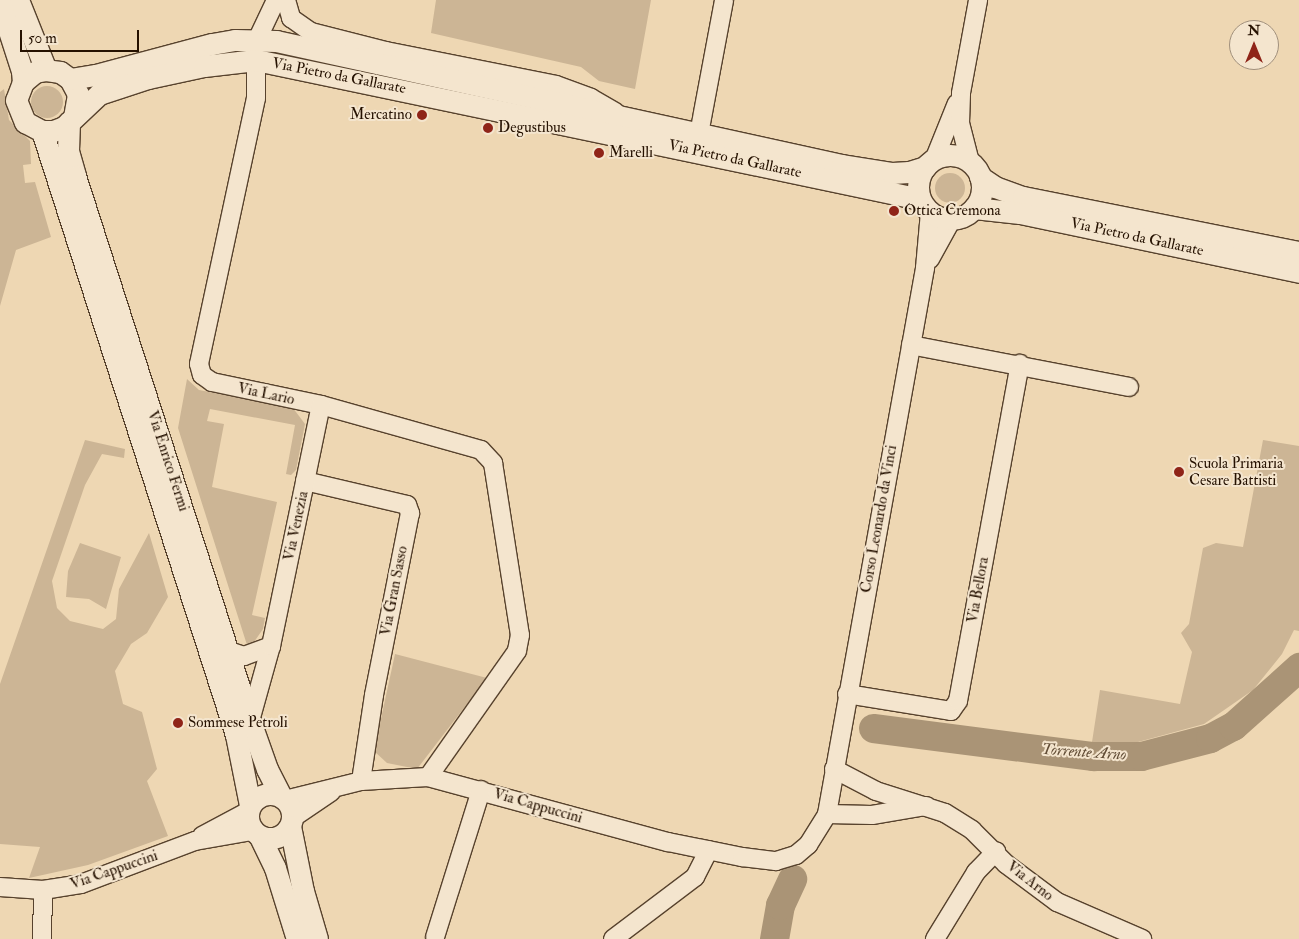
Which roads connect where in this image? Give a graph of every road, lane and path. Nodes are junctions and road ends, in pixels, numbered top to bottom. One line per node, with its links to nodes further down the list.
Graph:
1 (276, 0): 6 (street)
2 (286, 0): 12 (street, Via Pietro da Gallarate)
3 (724, 0): 15 (street, Via Pietro da Gallarate)
4 (978, 0): 11 (street)
5 (5, 8): 7 (street); 8 (street)
6 (256, 50): 9 (street); 12 (street, Via Pietro da Gallarate); 13 (street); 18 (street, Via Pietro da Gallarate); 27 (street, Via Lario)
7 (8, 51): 10 (street)
8 (46, 70): 9 (street); 10 (street)
9 (70, 79): 13 (street)
10 (23, 82): 14 (street)
11 (961, 93): 16 (street); 17 (street)
12 (628, 119): 15 (street, Via Pietro da Gallarate)
13 (72, 120): 14 (street); 30 (street, Via Enrico Fermi)
14 (42, 131): 40 (street, Via Enrico Fermi)
15 (699, 134): 16 (street, Via Pietro da Gallarate)
16 (930, 163): 17 (street); 18 (street)
17 (975, 170): 19 (street); 21 (street, Via Pietro da Gallarate)
18 (925, 206): 20 (street); 22 (street, Corso Leonardo da Vinci)
19 (974, 208): 20 (street); 23 (street, Via Pietro da Gallarate)
20 (952, 219): 22 (street, Corso Leonardo da Vinci)
21 (1299, 252)
22 (925, 268): 24 (street, Corso Leonardo da Vinci)
23 (1299, 272)
24 (911, 345): 25 (street); 31 (street, Corso Leonardo da Vinci)
25 (1020, 364): 26 (street); 31 (street, Via Bellora)
26 (1129, 387)
27 (321, 405): 28 (street, Via Venezia); 34 (street, Via Lario)
28 (305, 482): 29 (street, Via Venezia); 35 (street, Via Gran Sasso)
29 (271, 646): 30 (street); 32 (street, Via Venezia)
30 (229, 651): 32 (street, Via Enrico Fermi)
31 (847, 694): 33 (street, Corso Leonardo da Vinci)
32 (250, 721): 38 (street, Via Enrico Fermi)
33 (834, 769): 37 (street, Via Arno); 39 (street, Corso Leonardo da Vinci)
34 (428, 776): 35 (street, Via Cappuccini); 36 (street, Via Cappuccini)
35 (361, 781): 38 (street, Via Cappuccini)
36 (481, 790): 41 (street, Via Cappuccini); 45 (street)
37 (929, 806): 39 (street); 42 (street, Via Arno)
38 (287, 811): 40 (street); 40 (street); 48 (street, Via Enrico Fermi)
39 (827, 814): 41 (street, Via Cappuccini)
40 (252, 821): 44 (street, Via Cappuccini); 47 (street, Via Enrico Fermi)
41 (710, 850): 49 (street)
42 (996, 851): 50 (street); 51 (street, Via Arno)
43 (0, 887): 44 (street, Via Cappuccini)
44 (43, 890): 46 (street)
45 (435, 937)
46 (42, 939)
47 (297, 939)
48 (317, 939)
49 (613, 939)
50 (935, 939)
51 (1142, 939)

